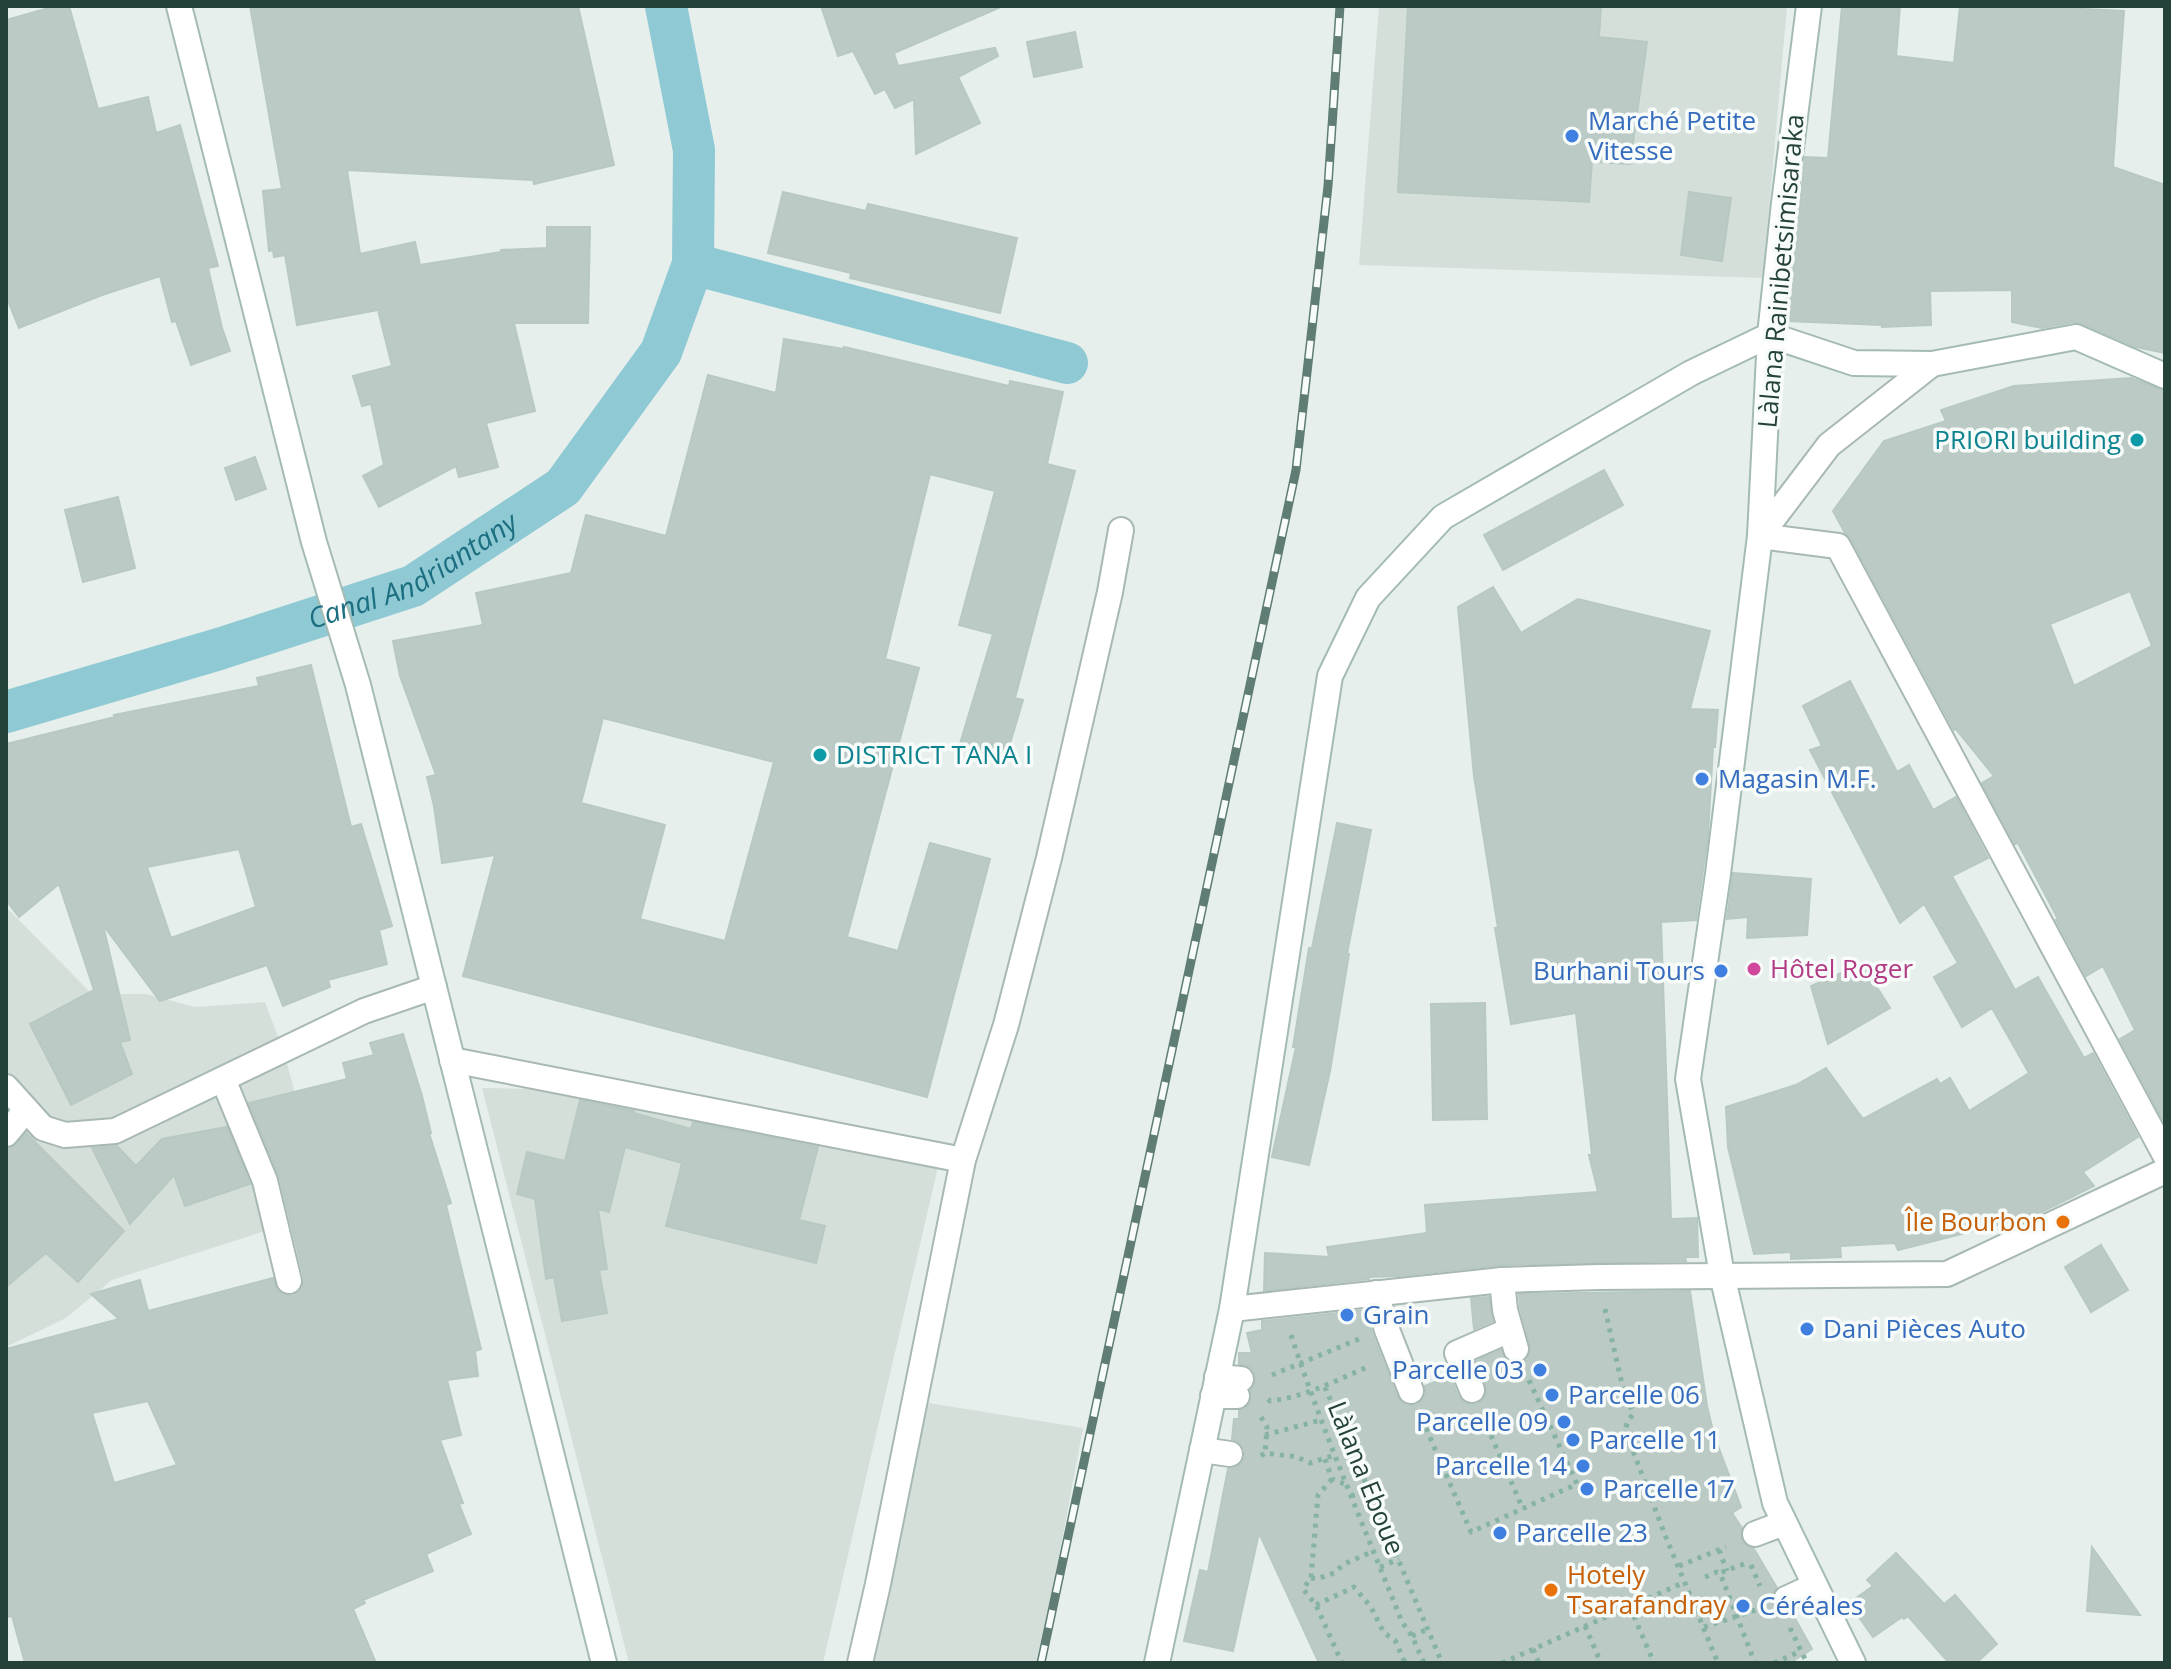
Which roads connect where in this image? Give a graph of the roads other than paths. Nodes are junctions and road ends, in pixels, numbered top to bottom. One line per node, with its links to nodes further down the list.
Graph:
1 (179, 6): 8 (street)
2 (1809, 6): 3 (street, Làlana Rainibetsimisaraka)
3 (1770, 335): 4 (street); 7 (street, Làlana Rainibetsimisaraka); 21 (street)
4 (1932, 364): 5 (street); 7 (street)
5 (2165, 376)
6 (1121, 530): 15 (street)
7 (1760, 536): 14 (street); 17 (street, Làlana Rainibetsimisaraka)
8 (434, 987): 9 (street); 10 (street)
9 (452, 1060): 15 (street); 30 (street)
10 (223, 1079): 12 (street); 19 (street)
11 (6, 1087): 12 (street)
12 (26, 1110): 13 (street)
13 (6, 1134)
14 (2165, 1155)
15 (963, 1160): 31 (street)
16 (2165, 1171): 17 (street)
17 (1722, 1275): 18 (street); 26 (street, Làlana Rainibetsimisaraka)
18 (1502, 1280): 20 (street); 22 (street)
19 (289, 1281)
20 (1376, 1293): 21 (street); 23 (street)
21 (1232, 1309): 24 (street)
22 (1472, 1390)
23 (1415, 1402)
24 (1202, 1450): 25 (street); 32 (street)
25 (1230, 1454)
26 (1784, 1523): 27 (street); 28 (street, Làlana Rainibetsimisaraka)
27 (1755, 1534)
28 (1814, 1586): 29 (street); 33 (street, Làlana Rainibetsimisaraka)
29 (1777, 1602)
30 (604, 1663)
31 (860, 1663)
32 (1157, 1663)
33 (1852, 1663)

